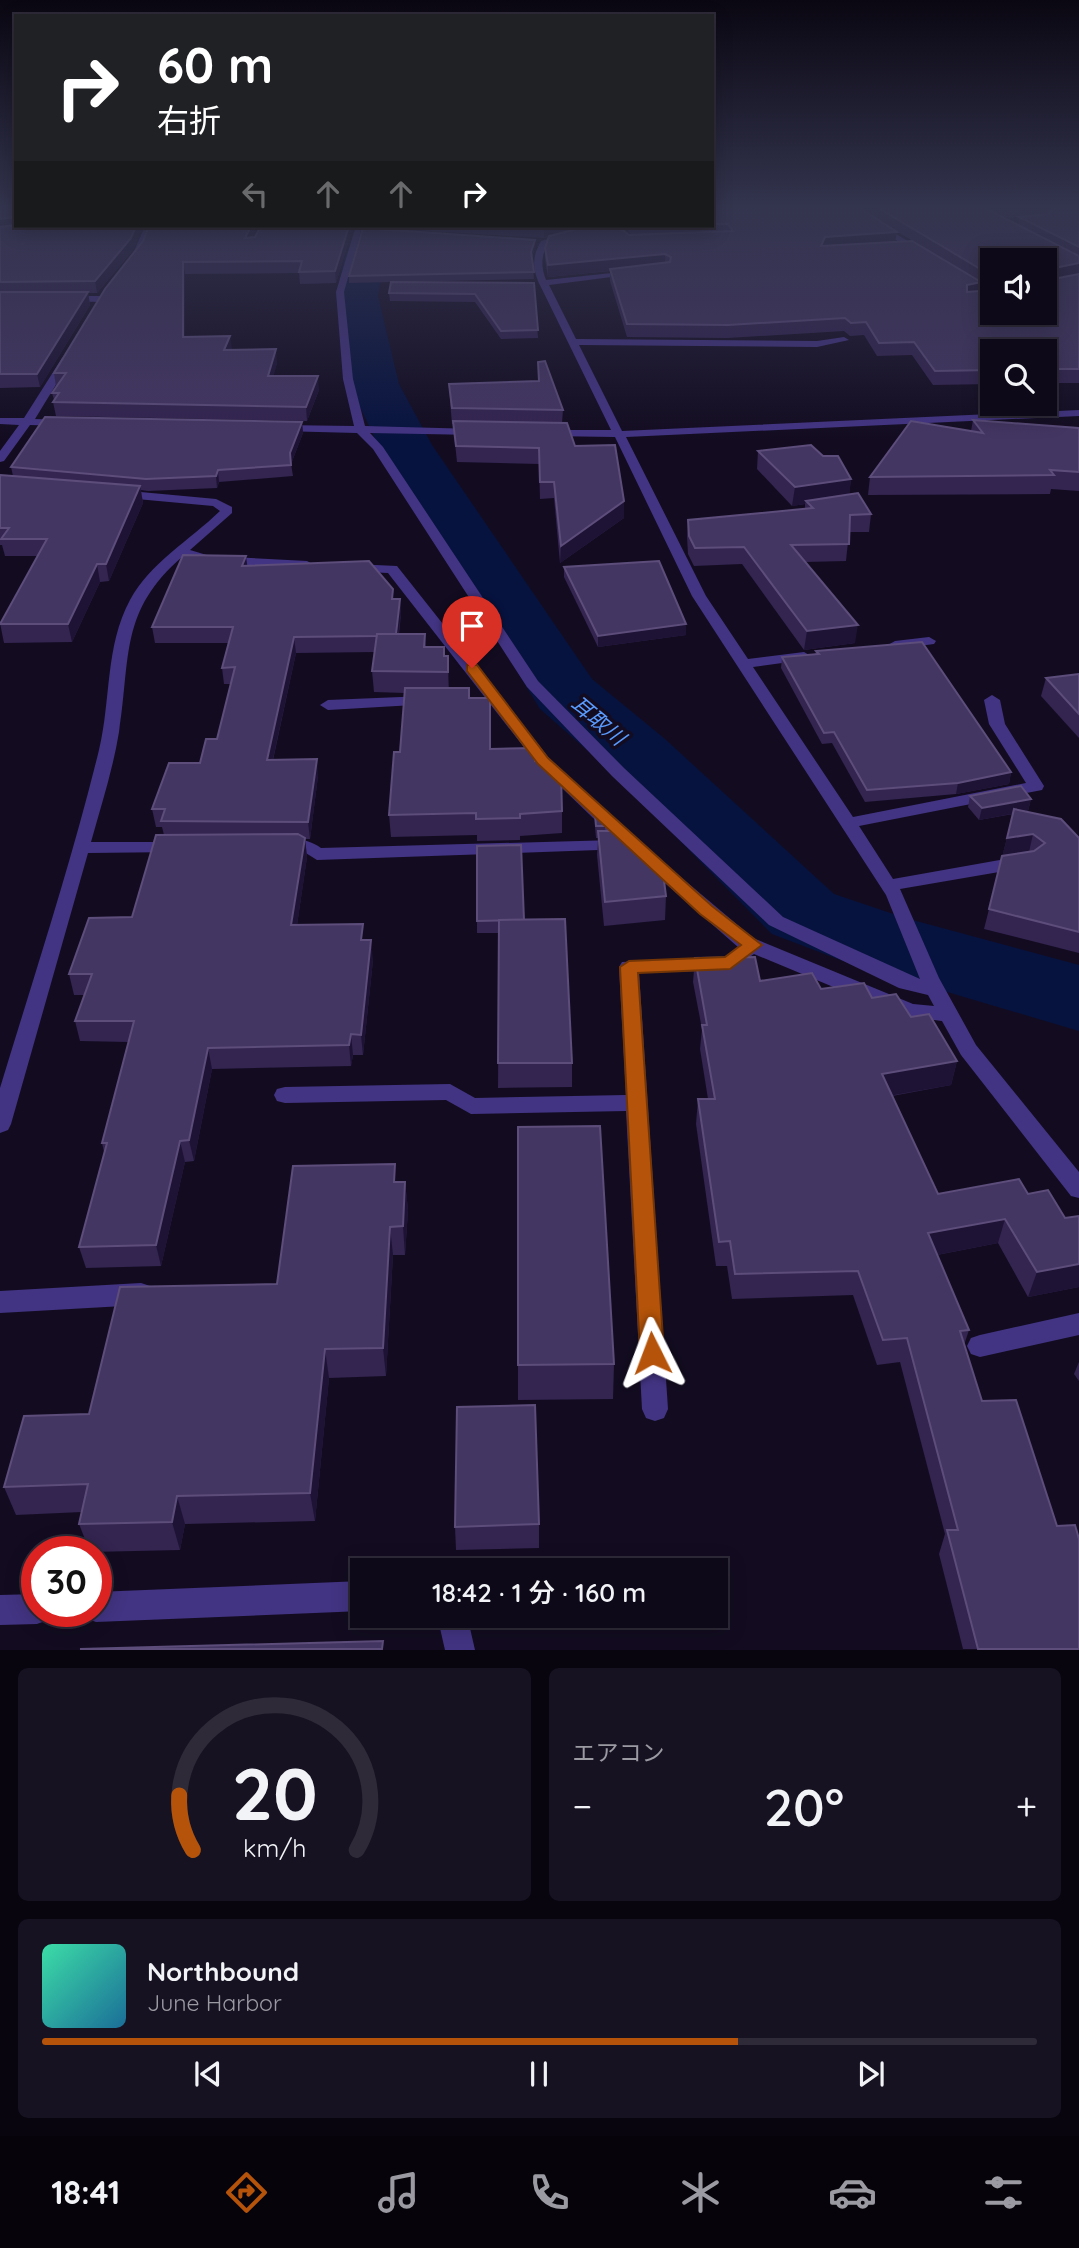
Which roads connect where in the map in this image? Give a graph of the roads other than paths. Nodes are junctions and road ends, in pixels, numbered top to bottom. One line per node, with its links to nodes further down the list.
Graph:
1 (342, 286): 13 (street)
2 (541, 286): 6 (street)
3 (51, 299): 4 (street)
4 (95, 310)
5 (844, 340): 6 (street)
6 (573, 342): 16 (street)
7 (69, 354): 10 (street)
8 (1079, 414): 16 (street)
9 (0, 421): 10 (street)
10 (27, 422): 11 (street); 17 (street)
11 (83, 423)
12 (264, 428): 13 (street)
13 (364, 431): 14 (street); 37 (street)
14 (495, 432)
15 (537, 433): 16 (street)
16 (621, 433): 23 (street)
17 (0, 459)
18 (96, 492): 19 (street)
19 (183, 552): 25 (street); 33 (street)
20 (929, 640): 21 (street)
21 (876, 647)
22 (823, 654): 23 (street)
23 (744, 664): 29 (street)
24 (470, 699): 25 (street)
25 (496, 699): 31 (street)
26 (992, 700): 29 (street)
27 (444, 701): 28 (street)
28 (328, 705)
29 (848, 823): 35 (street)
30 (263, 845): 31 (street)
31 (632, 845): 36 (street)
32 (193, 846): 33 (street)
33 (81, 848): 41 (street)
34 (1029, 861): 35 (street)
35 (893, 890): 37 (street)
36 (753, 945): 38 (street); 40 (street)
37 (932, 984): 38 (street)
38 (950, 1015): 42 (street)
39 (285, 1095): 40 (street)
40 (637, 1103): 47 (street)
41 (0, 1124)
42 (1079, 1189)
43 (160, 1293): 44 (street)
44 (0, 1302)
45 (1079, 1324): 46 (street)
46 (980, 1346)
47 (655, 1409)
48 (350, 1596): 49 (street)
49 (112, 1606)
50 (21, 1609): 51 (street)
51 (0, 1610)
52 (455, 1628): 53 (street)
53 (460, 1650)

